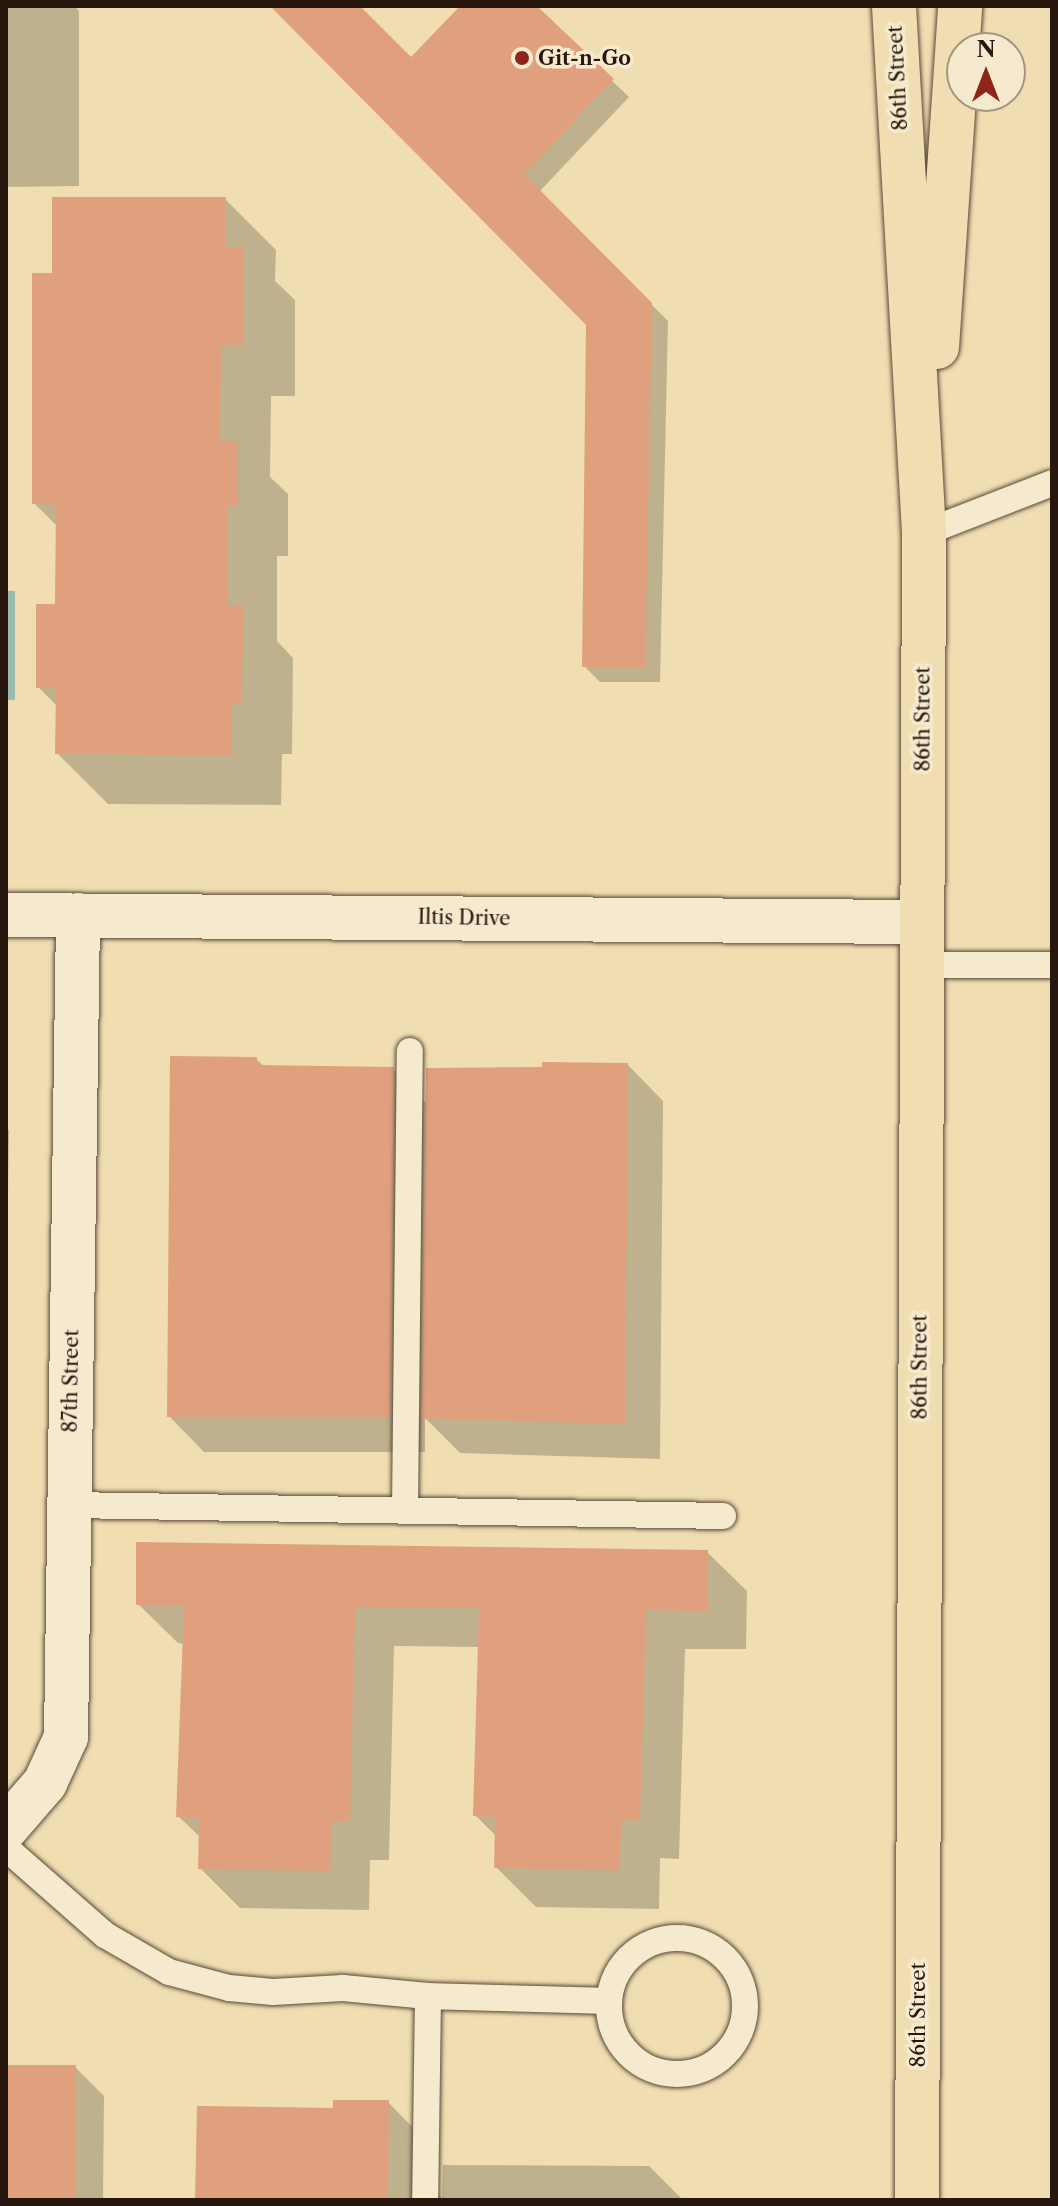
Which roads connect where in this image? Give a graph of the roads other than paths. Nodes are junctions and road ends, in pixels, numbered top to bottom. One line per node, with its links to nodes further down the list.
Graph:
1 (894, 6): 4 (main road, 86th Street)
2 (960, 6): 4 (main road, 86th Street)
3 (1052, 483): 4 (lane)
4 (924, 533): 7 (main road, 86th Street)
5 (6, 915): 6 (street, Iltis Drive)
6 (78, 915): 7 (street, Iltis Drive); 11 (street, 87th Street)
7 (922, 922): 8 (main road, 86th Street)
8 (922, 965): 9 (lane); 19 (main road, 86th Street)
9 (1052, 965)
10 (410, 1051): 12 (lane)
11 (69, 1505): 12 (lane); 14 (street, 87th Street)
12 (405, 1510): 13 (lane)
13 (723, 1516)
14 (6, 1828)
15 (6, 1848): 16 (lane)
16 (428, 1996): 17 (lane); 18 (lane)
17 (607, 2001): 17 (lane)
18 (425, 2200)
19 (917, 2200)

